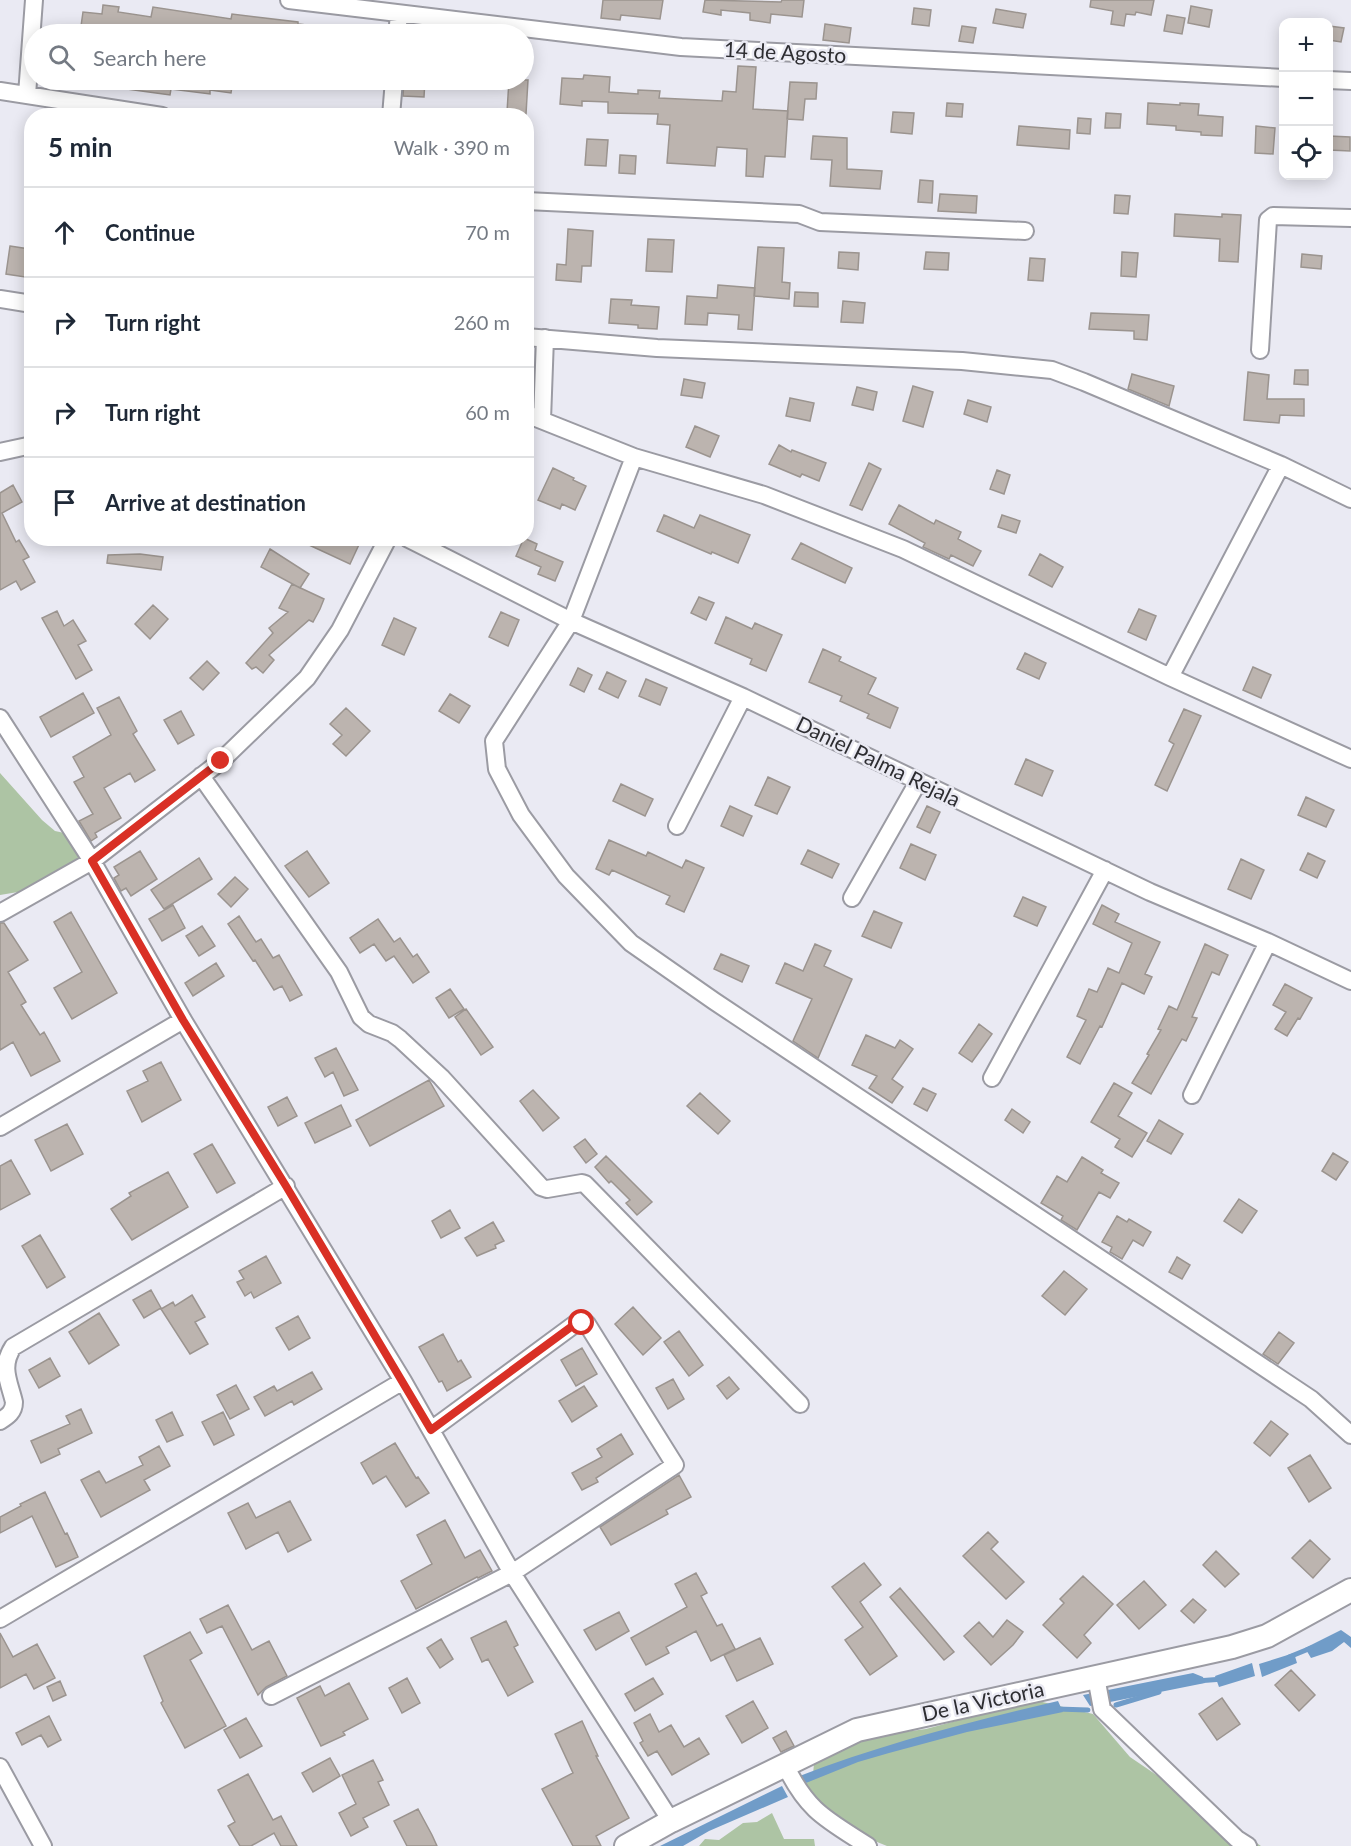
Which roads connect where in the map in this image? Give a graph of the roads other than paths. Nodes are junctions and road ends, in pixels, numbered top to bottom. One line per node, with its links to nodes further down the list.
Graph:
1 (34, 0): 4 (street)
2 (294, 0): 3 (street, 14 de Agosto)
3 (399, 15): 5 (street); 6 (street, 14 de Agosto)
4 (32, 24)
5 (398, 24)
6 (478, 24)
7 (534, 30): 8 (street, 14 de Agosto)
8 (1279, 78)
9 (1333, 80): 10 (street)
10 (1351, 81)
11 (27, 90): 14 (street)
12 (393, 90): 16 (street)
13 (0, 91): 14 (street)
14 (27, 95): 15 (street)
15 (111, 108)
16 (392, 108)
17 (534, 201): 19 (street)
18 (1351, 218): 24 (street)
19 (1025, 231)
20 (0, 299): 21 (street)
21 (24, 303)
22 (534, 337): 23 (street)
23 (545, 338): 25 (street); 29 (street)
24 (1260, 350)
25 (534, 417): 28 (street)
26 (24, 447): 27 (street)
27 (0, 452)
28 (634, 457): 33 (street); 34 (street)
29 (1281, 465): 30 (street); 34 (street)
30 (1351, 498)
31 (384, 546): 38 (street)
32 (423, 546): 33 (street, Daniel Palma Rejala)
33 (572, 621): 35 (street, Daniel Palma Rejala); 56 (street)
34 (1170, 677): 37 (street)
35 (743, 698): 39 (street, Daniel Palma Rejala); 40 (street)
36 (0, 718): 41 (street)
37 (1351, 759)
38 (201, 776): 41 (street); 53 (street)
39 (918, 782): 42 (street, Daniel Palma Rejala); 43 (street)
40 (677, 826)
41 (92, 861): 44 (street); 47 (street)
42 (1105, 870): 45 (street, Daniel Palma Rejala); 48 (street)
43 (852, 898)
44 (0, 913)
45 (1268, 942): 46 (street, Daniel Palma Rejala); 49 (street)
46 (1351, 981)
47 (183, 1020): 50 (street); 51 (street)
48 (992, 1078)
49 (1192, 1095)
50 (0, 1127)
51 (286, 1186): 52 (street); 54 (street)
52 (403, 1381): 55 (street); 59 (street)
53 (800, 1404)
54 (0, 1421)
55 (431, 1430): 57 (street); 57 (street)
56 (1351, 1435)
57 (512, 1573): 61 (street); 64 (street)
58 (1351, 1590): 60 (main road, De la Victoria)
59 (0, 1619)
60 (1096, 1677): 62 (main road, De la Victoria); 68 (street)
61 (271, 1696)
62 (785, 1765): 64 (main road, De la Victoria); 67 (street)
63 (0, 1767): 65 (street)
64 (671, 1821): 66 (main road, De la Victoria)
65 (43, 1846)
66 (626, 1846)
67 (868, 1846)
68 (1248, 1846)

